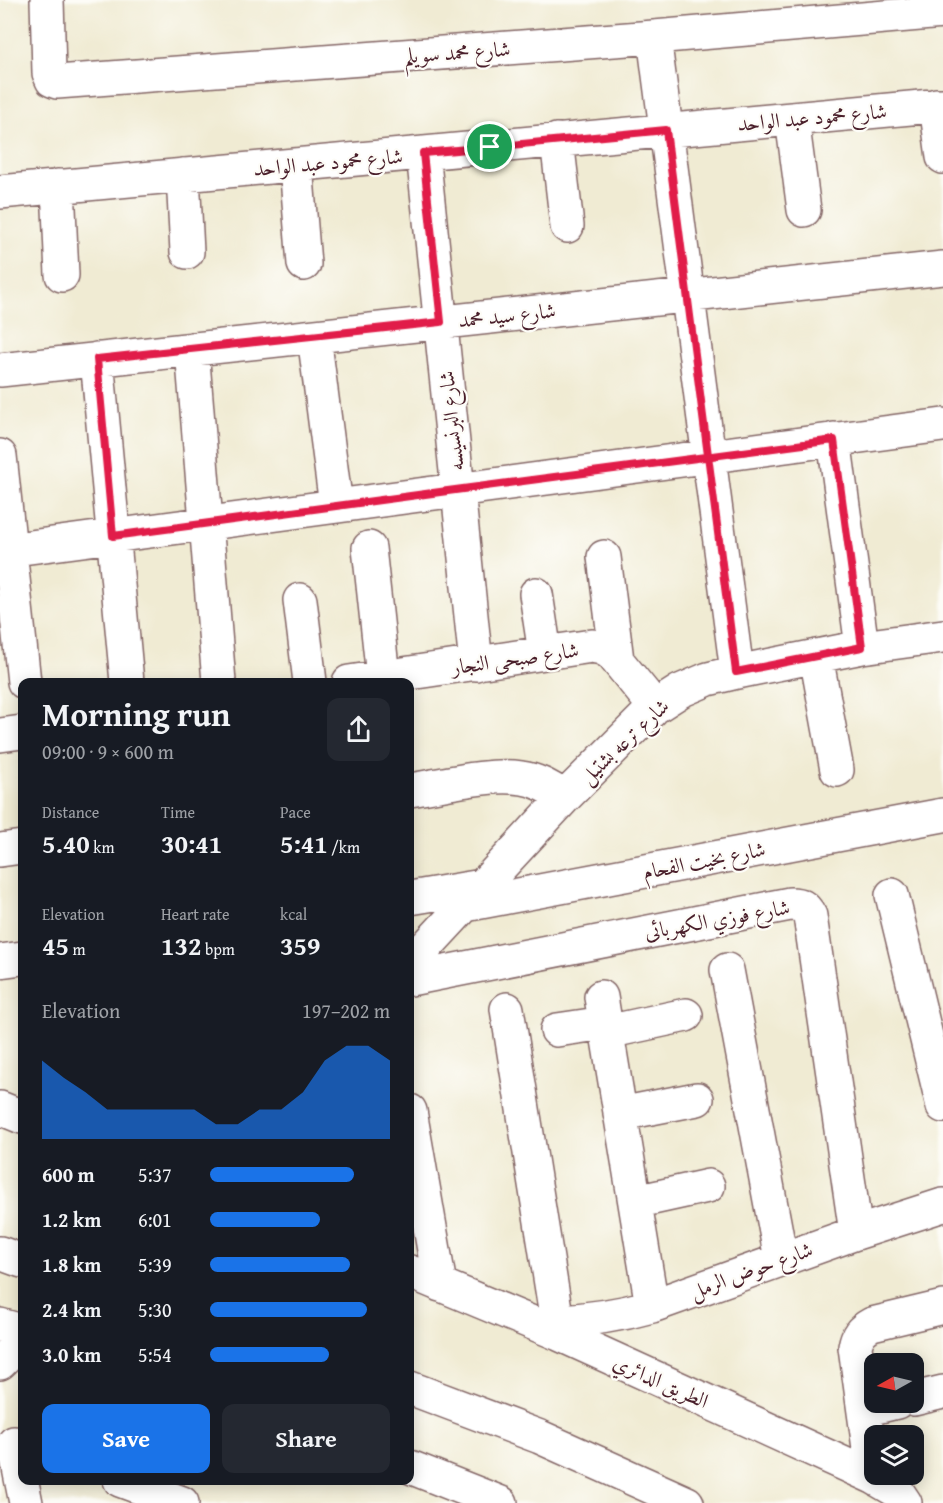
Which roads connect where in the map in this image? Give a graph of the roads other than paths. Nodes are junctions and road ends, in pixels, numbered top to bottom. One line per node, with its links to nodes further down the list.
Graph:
1 (47, 0): 3 (main road, شارع محمد سويلم)
2 (943, 12): 3 (main road, شارع محمد سويلم)
3 (654, 37): 6 (main road)
4 (939, 105): 5 (main road, شارع محمود عبد الواحد); 9 (main road)
5 (792, 118): 6 (main road, شارع محمود عبد الواحد); 14 (main road)
6 (666, 130): 7 (main road, شارع محمود عبد الواحد); 20 (main road)
7 (557, 140): 8 (main road, شارع محمود عبد الواحد); 15 (main road)
8 (423, 153): 10 (main road, شارع محمود عبد الواحد); 21 (main road, شارع البرنسيسه)
9 (943, 157)
10 (296, 165): 11 (main road, شارع محمود عبد الواحد); 17 (main road)
11 (183, 175): 12 (main road, شارع محمود عبد الواحد); 16 (main road)
12 (58, 186): 13 (main road, شارع محمود عبد الواحد); 19 (main road)
13 (0, 192)
14 (804, 210)
15 (567, 226)
16 (187, 252)
17 (304, 264)
18 (943, 268): 20 (main road, شارع سيد محمد)
19 (62, 274)
20 (688, 296): 21 (main road, شارع سيد محمد); 29 (main road)
21 (441, 322): 22 (main road, شارع سيد محمد); 30 (main road, شارع البرنسيسه)
22 (314, 336): 23 (main road, شارع سيد محمد); 31 (main road)
23 (192, 349): 24 (main road, شارع سيد محمد); 32 (main road)
24 (97, 359): 25 (main road, شارع سيد محمد); 33 (main road)
25 (0, 370)
26 (943, 425): 27 (main road)
27 (834, 440): 29 (main road); 40 (main road)
28 (0, 456): 35 (main road)
29 (709, 456): 30 (main road); 45 (main road)
30 (459, 490): 31 (main road); 44 (main road, شارع البرنسيسه)
31 (336, 506): 32 (main road)
32 (206, 524): 33 (main road); 49 (main road)
33 (113, 536): 35 (main road); 48 (main road)
34 (369, 548): 46 (main road)
35 (5, 551): 47 (main road)
36 (604, 557): 43 (main road)
37 (536, 594): 41 (main road)
38 (300, 600): 50 (main road)
39 (942, 644): 40 (main road, شارع ترعه بشتيل)
40 (862, 647): 42 (main road, شارع ترعه بشتيل)
41 (545, 653): 43 (main road, شارع صبحى النجار); 44 (main road, شارع صبحى النجار)
42 (816, 656): 45 (main road, شارع ترعه بشتيل); 55 (main road)
43 (617, 660): 52 (main road, شارع صبحى النجار)
44 (476, 663): 46 (main road, شارع صبحى النجار)
45 (736, 672): 52 (main road, شارع ترعه بشتيل)
46 (383, 677): 51 (main road, شارع صبحى النجار)
47 (23, 678)
48 (127, 678)
49 (219, 678)
50 (310, 678)
51 (376, 678)
52 (655, 707): 57 (main road, شارع ترعه بشتيل)
53 (18, 733): 54 (main road)
54 (0, 735)
55 (837, 770)
56 (414, 789): 57 (main road)
57 (565, 797): 62 (main road, شارع ترعه بشتيل)
58 (943, 815): 62 (main road, شارع بخيت الفحام)
59 (18, 848): 60 (main road)
60 (0, 850)
61 (892, 895): 74 (main road)
62 (474, 896): 63 (main road, شارع بخيت الفحام); 65 (main road, شارع ترعه بشتيل)
63 (414, 898)
64 (18, 958): 66 (main road)
65 (414, 960)
66 (0, 961)
67 (727, 970): 84 (main road)
68 (414, 978): 82 (main road, شارع فوزي الكهربائى)
69 (507, 1009): 91 (main road)
70 (686, 1015): 71 (main road)
71 (604, 1017): 72 (main road); 76 (main road)
72 (557, 1030)
73 (697, 1099): 76 (main road)
74 (943, 1106)
75 (0, 1108): 77 (main road)
76 (620, 1114): 80 (main road)
77 (18, 1115)
78 (414, 1134): 87 (main road)
79 (708, 1186): 80 (main road)
80 (635, 1202): 88 (main road)
81 (943, 1206): 82 (main road, شارع حوض الرمل)
82 (856, 1233): 84 (main road, شارع حوض الرمل)
83 (0, 1253): 85 (main road)
84 (782, 1259): 88 (main road, شارع حوض الرمل)
85 (18, 1260)
86 (414, 1274): 87 (main road, الطريق الدائري)
87 (440, 1285): 91 (main road, الطريق الدائري)
88 (652, 1306): 91 (main road, شارع حوض الرمل)
89 (943, 1307): 98 (main road)
90 (0, 1325): 92 (main road)
91 (557, 1328): 102 (main road, الطريق الدائري)
92 (18, 1330)
93 (18, 1346): 94 (main road)
94 (0, 1363)
95 (414, 1390): 111 (main road)
96 (943, 1392): 97 (main road)
97 (924, 1397)
98 (864, 1410)
99 (12, 1442): 100 (main road)
100 (18, 1468)
101 (414, 1469): 110 (main road)
102 (864, 1473)
103 (22, 1485): 108 (main road)
104 (110, 1485): 109 (main road)
105 (133, 1485): 107 (main road)
106 (887, 1485): 112 (main road, الطريق الدائري)
107 (179, 1502)
108 (26, 1503)
109 (114, 1503)
110 (501, 1503)
111 (687, 1503)
112 (904, 1503)

